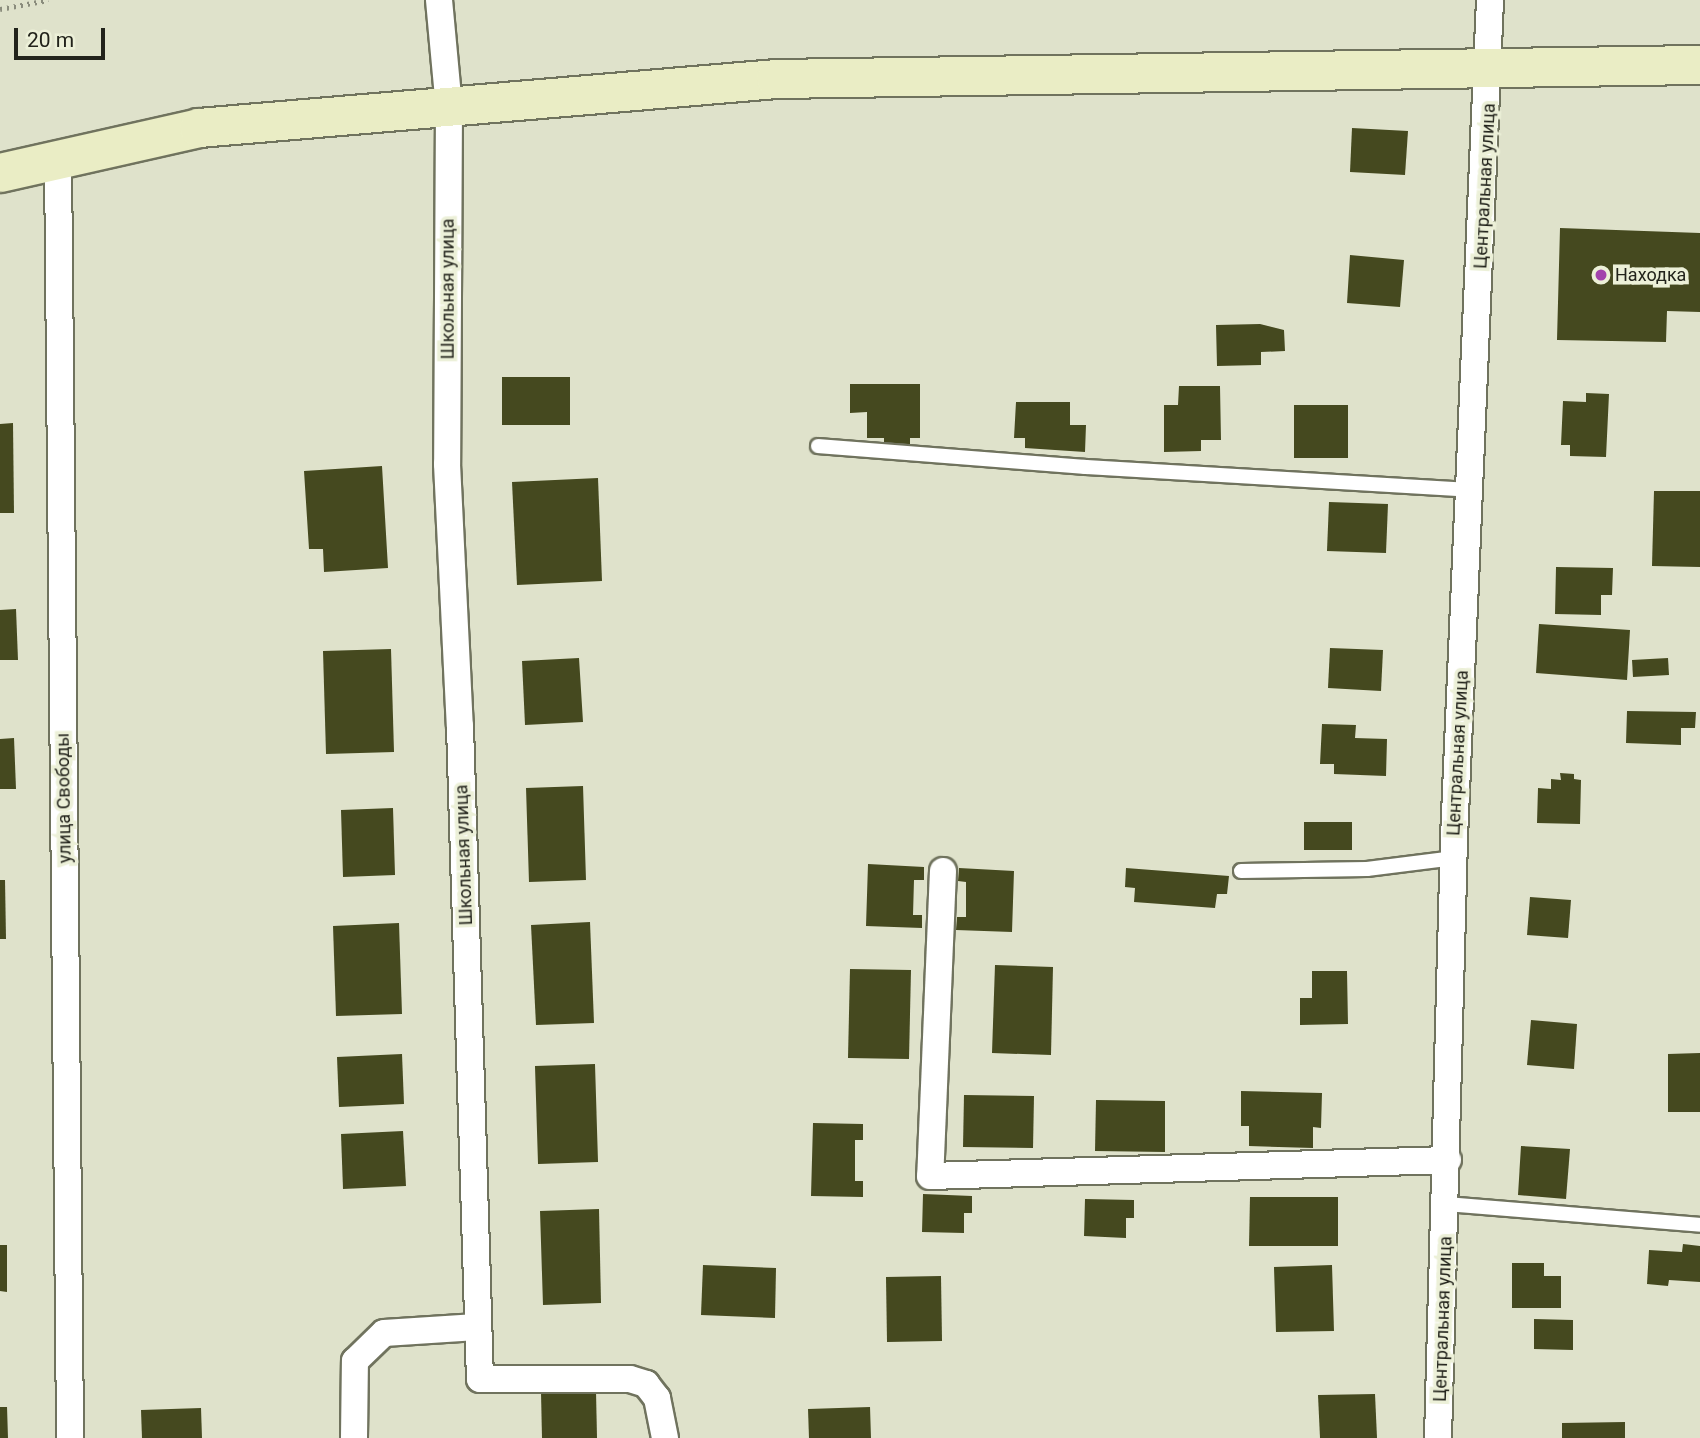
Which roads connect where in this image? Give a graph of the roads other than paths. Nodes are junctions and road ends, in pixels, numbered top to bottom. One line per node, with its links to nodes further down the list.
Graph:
1 (439, 0): 5 (street, Школьная улица)
2 (1490, 0): 4 (street, Центральная улица)
3 (1700, 65): 4 (main road)
4 (1490, 68): 5 (main road); 9 (street, Центральная улица)
5 (449, 107): 6 (main road); 16 (street, Школьная улица)
6 (58, 159): 7 (main road); 17 (street, улица Свободы)
7 (0, 173)
8 (818, 446): 9 (lane)
9 (1471, 490): 10 (street, Центральная улица)
10 (1454, 858): 12 (lane); 13 (street, Центральная улица)
11 (943, 871): 13 (street)
12 (1241, 871)
13 (1448, 1160): 14 (street, Центральная улица)
14 (1447, 1204): 15 (lane); 20 (street, Центральная улица)
15 (1700, 1225)
16 (477, 1327): 18 (street); 19 (street, Школьная улица)
17 (70, 1438)
18 (354, 1438)
19 (665, 1438)
20 (1438, 1438)

